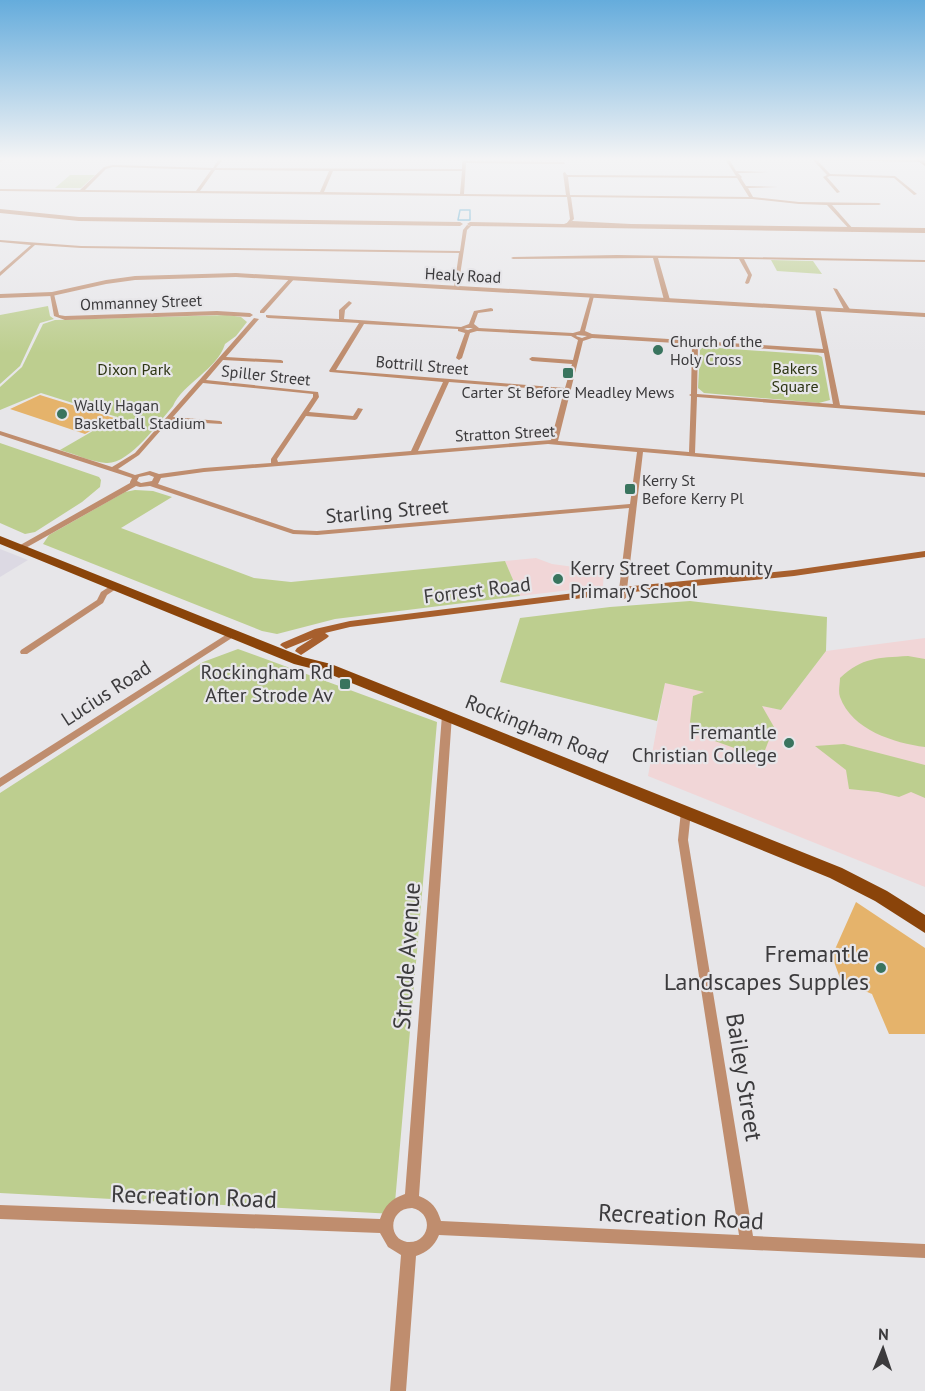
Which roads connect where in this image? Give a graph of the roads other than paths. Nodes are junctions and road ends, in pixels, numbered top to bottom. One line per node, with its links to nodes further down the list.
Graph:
1 (437, 224): 4 (street)
2 (573, 224): 4 (street); 5 (street)
3 (846, 224): 5 (street)
4 (465, 226): 9 (street)
5 (851, 230): 6 (street)
6 (925, 231)
7 (0, 241): 8 (street)
8 (33, 245): 9 (street); 15 (street)
9 (461, 252): 19 (street)
10 (655, 256): 11 (street); 12 (street); 24 (street)
11 (513, 258)
12 (741, 258): 13 (street); 18 (street)
13 (925, 261)
14 (0, 264): 15 (street)
15 (12, 264): 16 (street)
16 (0, 276)
17 (293, 278): 19 (street, Healy Road); 21 (street, Healy Road); 29 (street)
18 (747, 283)
19 (456, 288): 23 (street, Healy Road)
20 (835, 289): 28 (street)
21 (52, 294): 22 (street, Healy Road); 32 (street, Ommanney Street)
22 (0, 296)
23 (592, 296): 24 (street, Healy Road); 36 (street)
24 (667, 300): 26 (street, Healy Road)
25 (348, 303): 33 (street)
26 (818, 309): 28 (street, Healy Road); 38 (street)
27 (491, 310): 35 (street)
28 (848, 310): 30 (street, Healy Road)
29 (262, 312): 31 (street); 32 (street)
30 (925, 315)
31 (268, 316): 32 (street); 33 (street)
32 (253, 317): 39 (street)
33 (341, 320): 34 (street)
34 (363, 321): 35 (street); 44 (street, Bottrill Street)
35 (472, 329): 36 (street); 40 (street)
36 (581, 336): 37 (street); 43 (street)
37 (694, 343): 38 (street); 47 (street)
38 (826, 351): 48 (street)
39 (223, 358): 42 (street); 45 (street)
40 (459, 358)
41 (532, 359): 43 (street)
42 (281, 362)
43 (574, 362): 46 (street)
44 (447, 380): 46 (street, Bottrill Street); 57 (street)
45 (201, 381): 51 (street, Spiller Street); 52 (street)
46 (568, 390): 55 (street)
47 (692, 395): 48 (street); 58 (street)
48 (837, 407): 50 (street)
49 (360, 409): 51 (street)
50 (925, 413)
51 (305, 414): 59 (street, Spiller Street)
52 (168, 419): 53 (street); 60 (street)
53 (220, 423)
54 (0, 433): 60 (street)
55 (554, 442): 56 (street, Stratton Street); 57 (street, Stratton Street)
56 (639, 451): 58 (street, Stratton Street); 65 (street)
57 (414, 452): 59 (street, Stratton Street)
58 (692, 455): 61 (street, Stratton Street)
59 (274, 465): 62 (street, Stratton Street)
60 (113, 470): 63 (street)
61 (925, 475)
62 (158, 476): 63 (street, Stratton Street); 64 (street)
63 (134, 481): 64 (street, Starling Street); 68 (street)
64 (152, 484): 65 (street, Starling Street)
65 (632, 506): 71 (street)
66 (0, 531): 68 (main road, Rockingham Road)
67 (0, 540): 68 (main road, Rockingham Road)
68 (23, 545): 70 (main road, Rockingham Road); 73 (main road, Rockingham Road)
69 (925, 556): 71 (main road, Forrest Road)
70 (115, 587): 72 (main road, Rockingham Road); 75 (street)
71 (623, 594): 73 (main road, Forrest Road); 74 (main road, Forrest Road)
72 (232, 634): 76 (main road, Rockingham Road); 78 (street, Lucius Road)
73 (286, 645): 74 (main road, Rockingham Road)
74 (301, 651): 76 (main road, Rockingham Road)
75 (24, 652)
76 (326, 667): 77 (main road, Rockingham Road)
77 (447, 716): 79 (main road, Rockingham Road); 81 (street, Strode Avenue)
78 (0, 783)
79 (686, 811): 80 (main road, Rockingham Road); 85 (street, Bailey Street)
80 (925, 925)
81 (412, 1201): 83 (street); 84 (street)
82 (0, 1212): 83 (street, Recreation Road)
83 (387, 1226): 86 (street)
84 (434, 1228): 85 (street, Recreation Road); 86 (street)
85 (747, 1243): 87 (street, Recreation Road)
86 (409, 1250): 88 (street)
87 (925, 1251)
88 (398, 1391)

